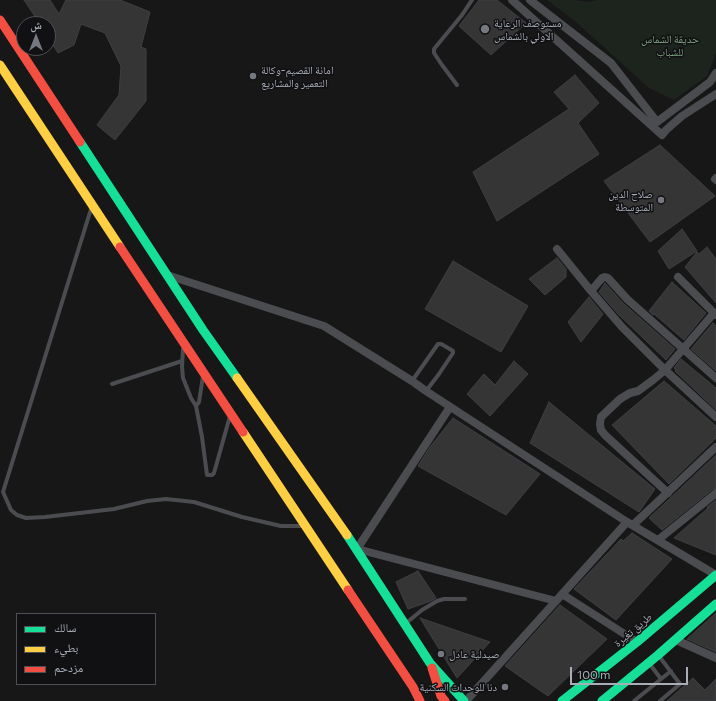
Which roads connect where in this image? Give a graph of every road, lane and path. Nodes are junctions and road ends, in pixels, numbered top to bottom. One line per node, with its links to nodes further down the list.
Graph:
1 (472, 0): 7 (lane)
2 (512, 0): 8 (street)
3 (530, 0): 6 (street)
4 (0, 20): 11 (street)
5 (0, 65): 9 (street)
6 (716, 73)
7 (457, 85)
8 (716, 94)
9 (92, 206): 15 (street); 32 (lane)
10 (556, 249): 13 (street)
11 (167, 275): 21 (street); 34 (street)
12 (678, 277): 14 (street)
13 (591, 291): 16 (street); 18 (street)
14 (715, 314): 16 (street)
15 (184, 344): 17 (lane); 19 (street)
16 (683, 349): 18 (street); 20 (street)
17 (182, 361): 22 (lane); 24 (lane)
18 (665, 370): 27 (street); 29 (street)
19 (203, 374): 24 (lane); 26 (street)
20 (716, 378)
21 (412, 381): 23 (street); 23 (lane)
22 (112, 384)
23 (426, 391): 25 (street)
24 (196, 406): 26 (lane)
25 (450, 407): 31 (street); 34 (street)
26 (230, 414): 32 (street)
27 (716, 417)
28 (716, 447): 29 (street)
29 (668, 493): 31 (street)
30 (716, 493): 33 (street)
31 (630, 523): 33 (street); 36 (street)
32 (305, 526): 49 (street)
33 (658, 540): 35 (street)
34 (357, 549): 38 (street); 40 (street)
35 (716, 575): 42 (street, طريق تغيرة)
36 (562, 594): 38 (street); 42 (street)
37 (465, 598): 40 (lane)
38 (556, 601): 53 (street)
39 (716, 604): 41 (street)
40 (405, 624): 45 (street)
41 (676, 640): 43 (street); 44 (street)
42 (637, 642): 54 (street, طريق تغيرة)
43 (658, 655): 46 (street); 47 (lane)
44 (716, 658)
45 (430, 663): 52 (street); 53 (street)
46 (649, 663): 48 (lane); 55 (street)
47 (671, 671): 48 (lane); 57 (lane)
48 (661, 679): 56 (lane)
49 (413, 687): 50 (street); 51 (street)
50 (420, 701)
51 (426, 701)
52 (445, 701)
53 (465, 701)
54 (562, 701)
55 (602, 701)
56 (634, 701)
57 (660, 701)

